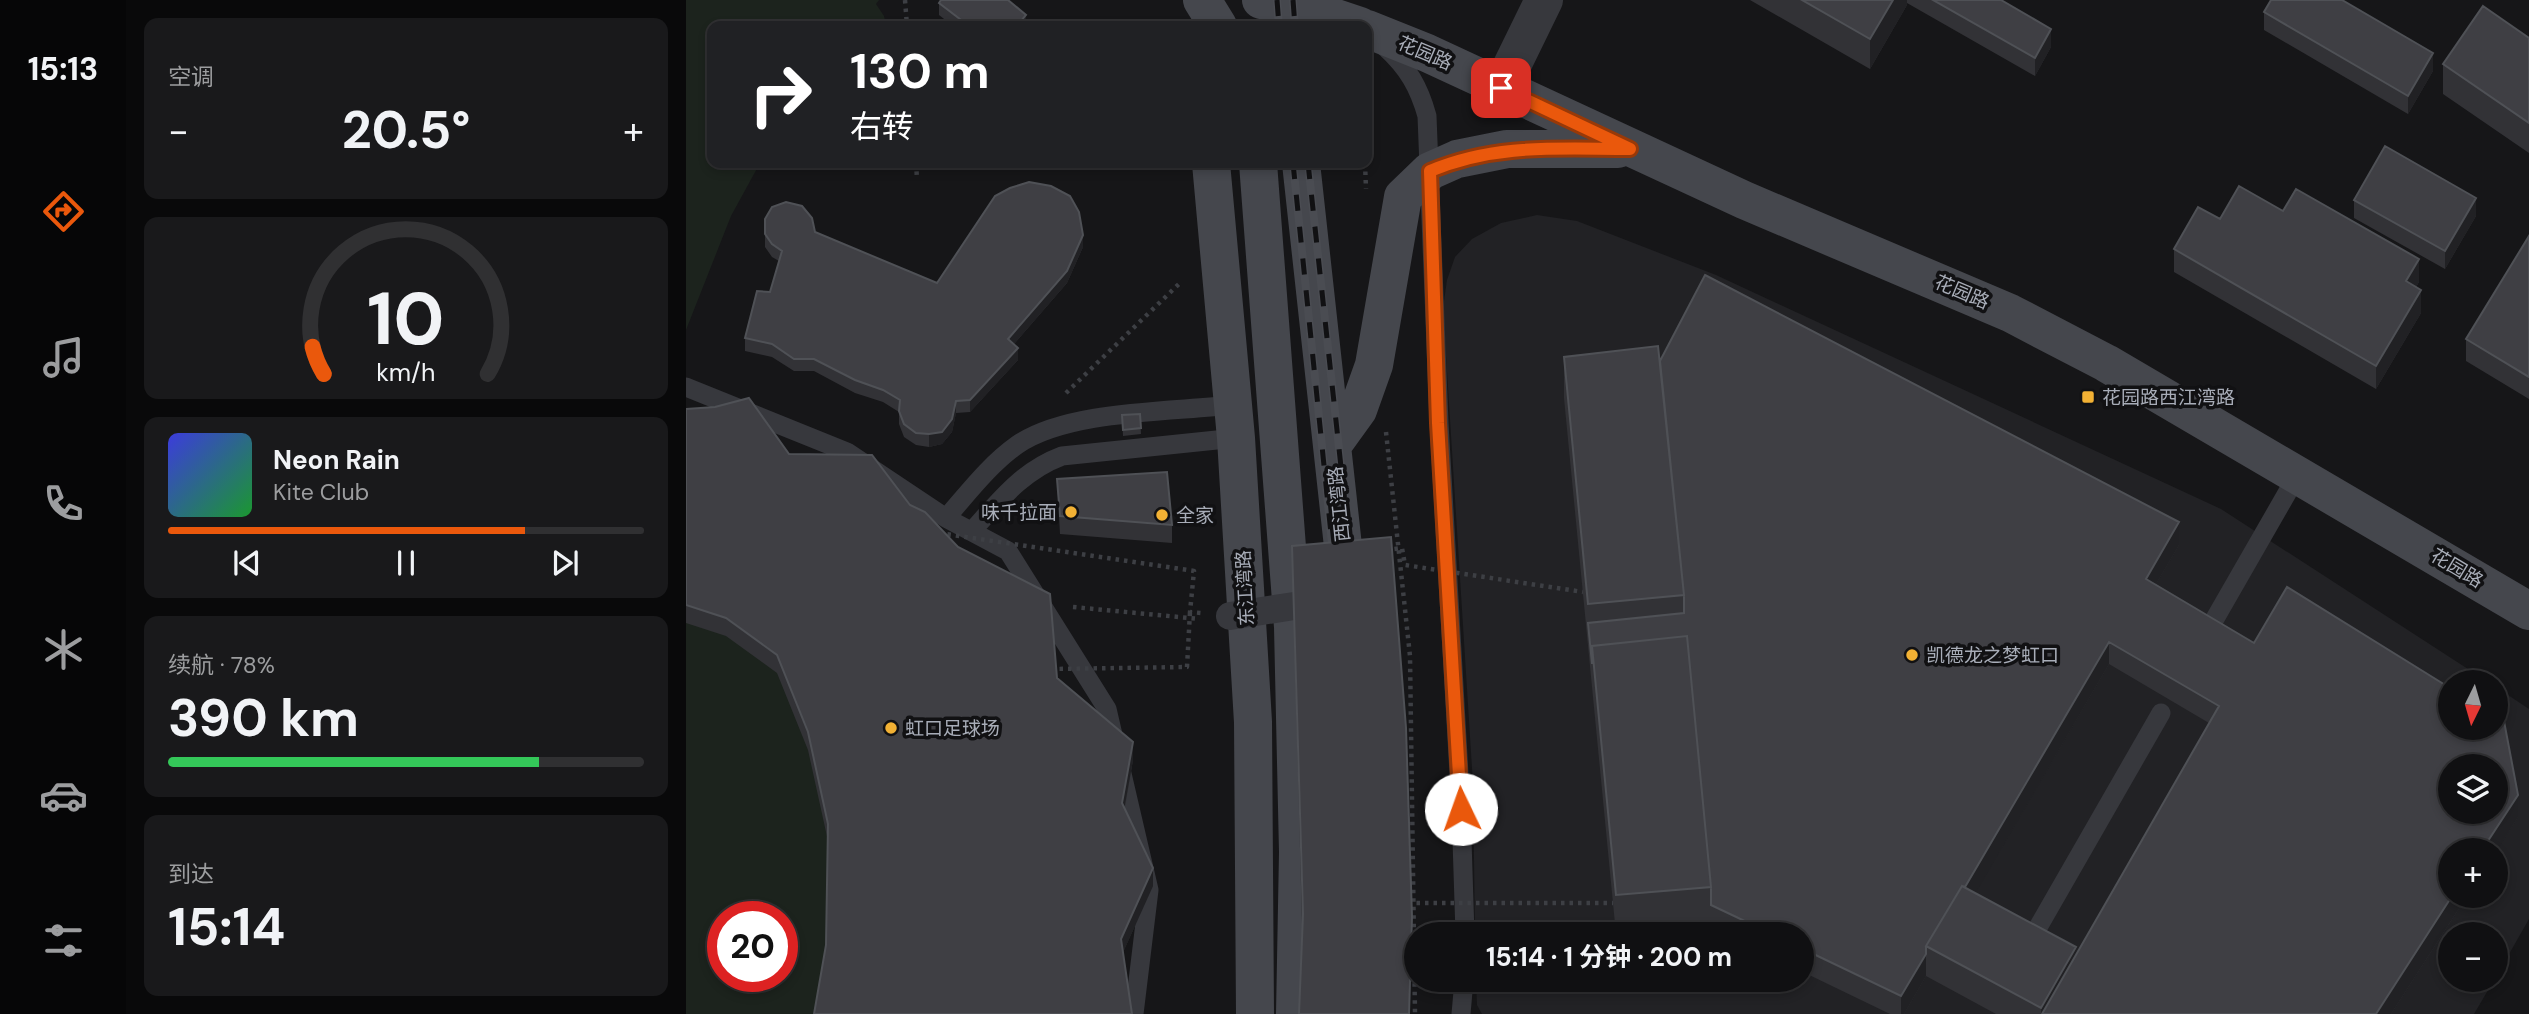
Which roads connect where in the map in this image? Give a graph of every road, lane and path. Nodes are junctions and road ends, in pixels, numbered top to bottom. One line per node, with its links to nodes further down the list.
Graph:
1 (905, 0): 6 (path)
2 (1195, 0): 7 (main road)
3 (1202, 0): 8 (main road)
4 (1544, 0): 12 (street)
5 (1278, 8): 9 (main road, 花园路)
6 (907, 21)
7 (1197, 21)
8 (1215, 21)
9 (1332, 21)
10 (1372, 33): 12 (main road, 花园路)
11 (1372, 38): 19 (lane)
12 (1501, 88): 13 (main road, 花园路)
13 (1630, 149): 19 (main road); 28 (main road, 花园路)
14 (916, 168): 20 (path)
15 (1211, 168): 25 (main road, 东江湾路)
16 (1258, 168): 50 (main road)
17 (1302, 168): 27 (main road, 西江湾路)
18 (1365, 168): 21 (path)
19 (1430, 171): 27 (main road); 45 (lane)
20 (917, 179)
21 (1367, 198)
22 (1182, 281): 24 (path)
23 (686, 387): 29 (lane)
24 (1066, 393)
25 (1234, 421): 29 (lane); 30 (lane); 49 (main road, 东江湾路)
26 (1386, 431): 51 (path)
27 (1332, 446): 39 (main road, 西江湾路)
28 (2298, 474): 36 (main road, 花园路); 40 (lane)
29 (940, 529): 30 (lane); 31 (path); 37 (path, bridge)
30 (972, 531): 48 (lane)
31 (946, 543)
32 (1380, 551): 33 (path, bridge)
33 (1583, 592)
34 (1061, 606): 38 (path)
35 (1294, 606): 38 (street, bridge)
36 (2529, 611)
37 (1190, 612): 38 (path, bridge); 41 (path, bridge)
38 (1221, 618)
39 (1352, 624)
40 (2205, 636)
41 (1042, 669)
42 (2161, 713): 46 (lane)
43 (1399, 903): 44 (path, bridge)
44 (1613, 903)
45 (1465, 922)
46 (2029, 943)
47 (1463, 992): 52 (lane)
48 (1135, 1014)
49 (1255, 1014)
50 (1295, 1014)
51 (1416, 1014)
52 (1461, 1014)

